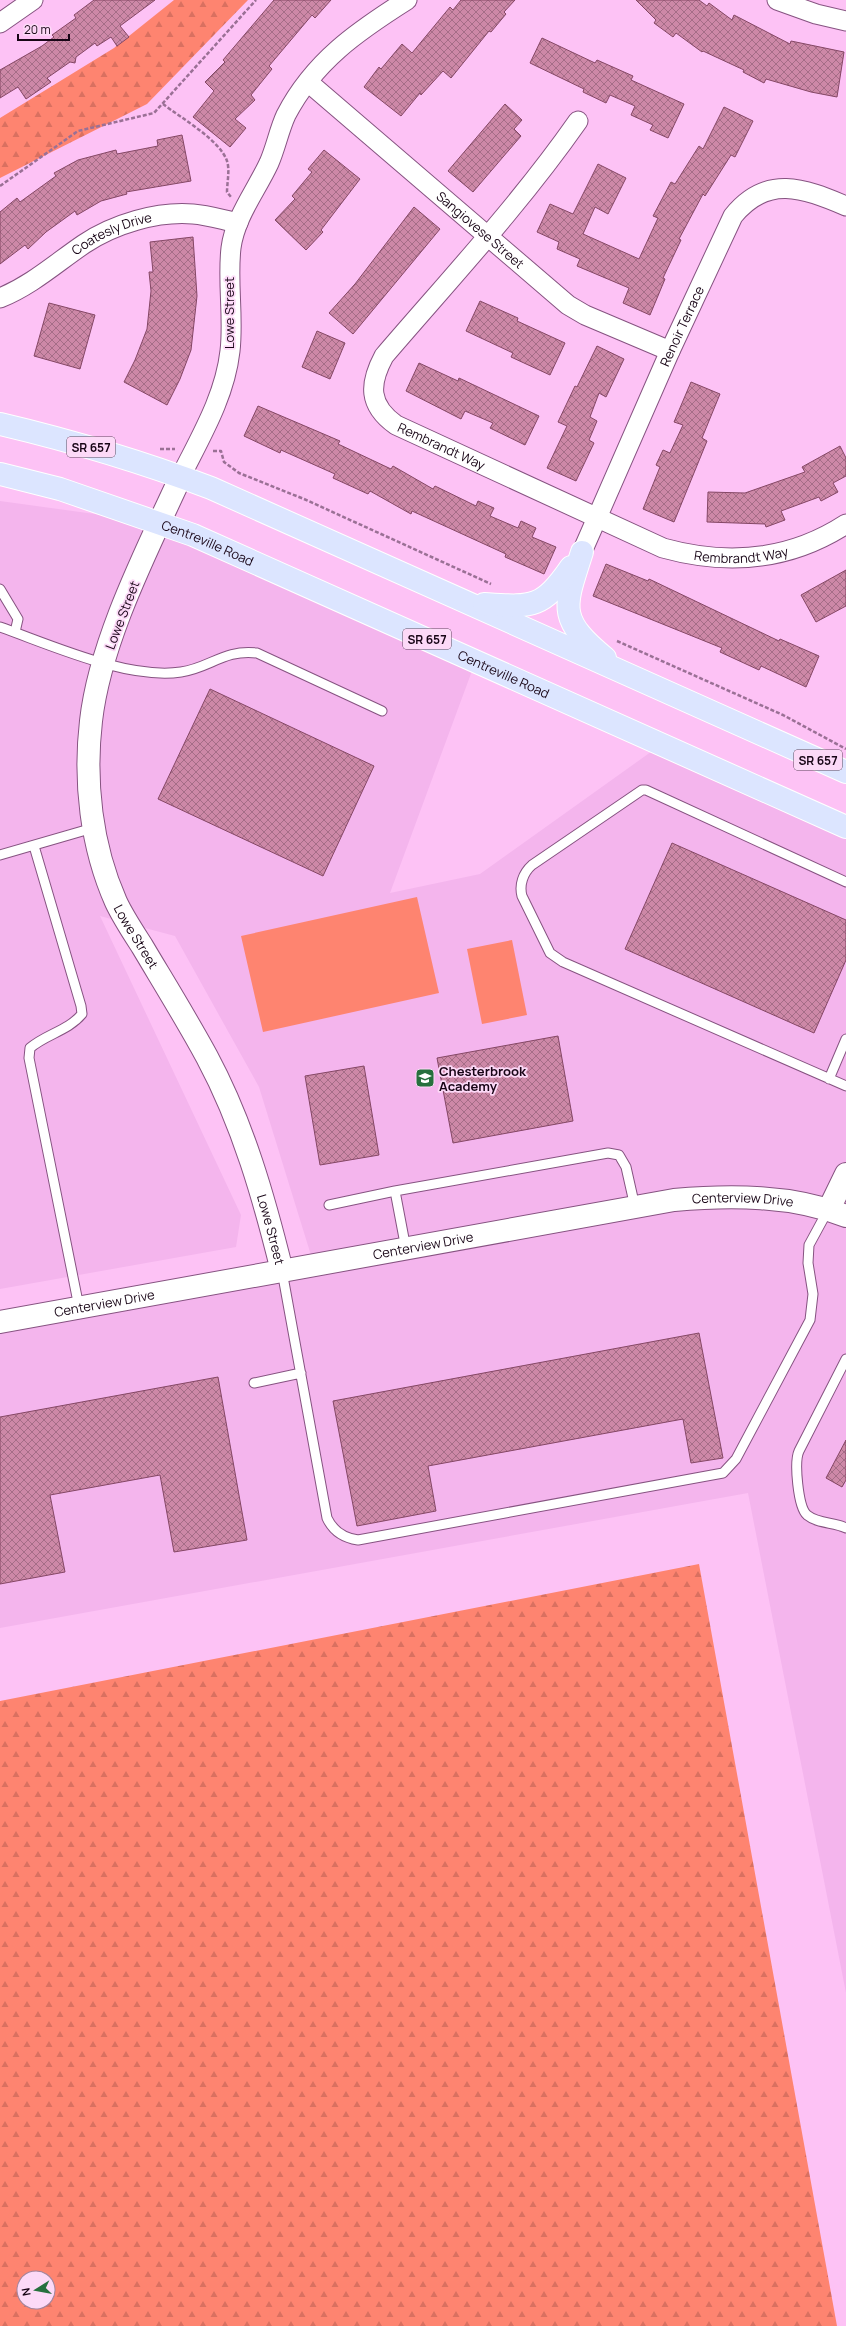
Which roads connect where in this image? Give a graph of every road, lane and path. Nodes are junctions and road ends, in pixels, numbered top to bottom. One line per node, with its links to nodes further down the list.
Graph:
1 (33, 0): 6 (street)
2 (256, 0): 8 (path)
3 (407, 0): 7 (street, Lowe Street)
4 (777, 0): 5 (street)
5 (846, 21)
6 (0, 23)
7 (308, 82): 11 (street, Lowe Street); 14 (street, Sangiovese Street)
8 (163, 104): 10 (path); 11 (path)
9 (578, 121): 14 (street, Rembrandt Way)
10 (0, 186)
11 (248, 202): 13 (street, Lowe Street)
12 (846, 206): 16 (street, Renoir Terrace)
13 (238, 224): 15 (street, Coatesly Drive); 20 (street, Lowe Street)
14 (488, 236): 16 (street, Sangiovese Street); 21 (street, Rembrandt Way)
15 (0, 298)
16 (670, 351): 21 (street, Renoir Terrace)
17 (0, 424): 20 (main road, SR 657)
18 (221, 451): 25 (path)
19 (0, 474): 22 (main road, Centreville Road / SR 657)
20 (181, 476): 22 (street, Lowe Street); 27 (main road, SR 657)
21 (597, 517): 23 (street, Rembrandt Way); 24 (street, Renoir Terrace)
22 (160, 523): 31 (street, Lowe Street); 36 (main road, Centreville Road / SR 657)
23 (846, 524)
24 (582, 552): 27 (main road); 32 (main road)
25 (495, 586)
26 (0, 589): 29 (lane)
27 (470, 603): 32 (main road, SR 657)
28 (0, 627): 29 (lane)
29 (16, 632): 31 (lane)
30 (614, 640): 34 (path)
31 (104, 664): 33 (lane); 37 (street, Lowe Street)
32 (623, 672): 35 (main road, SR 657)
33 (382, 711)
34 (846, 749)
35 (846, 772)
36 (846, 827)
37 (93, 828): 38 (lane); 50 (street, Lowe Street)
38 (34, 846): 39 (lane); 51 (lane)
39 (0, 855)
40 (846, 882): 42 (lane)
41 (846, 1039): 42 (lane)
42 (829, 1079): 43 (lane)
43 (846, 1086)
44 (846, 1174): 48 (street)
45 (395, 1191): 46 (lane); 47 (lane); 49 (lane)
46 (329, 1205)
47 (635, 1207): 48 (street, Centerview Drive); 49 (street, Centerview Drive)
48 (837, 1212): 54 (lane)
49 (406, 1248): 50 (street, Centerview Drive)
50 (282, 1271): 51 (street, Centerview Drive); 54 (lane)
51 (79, 1307): 52 (street, Centerview Drive)
52 (0, 1322)
53 (846, 1359): 56 (lane)
54 (301, 1373): 55 (lane)
55 (254, 1382)
56 (846, 1528)

